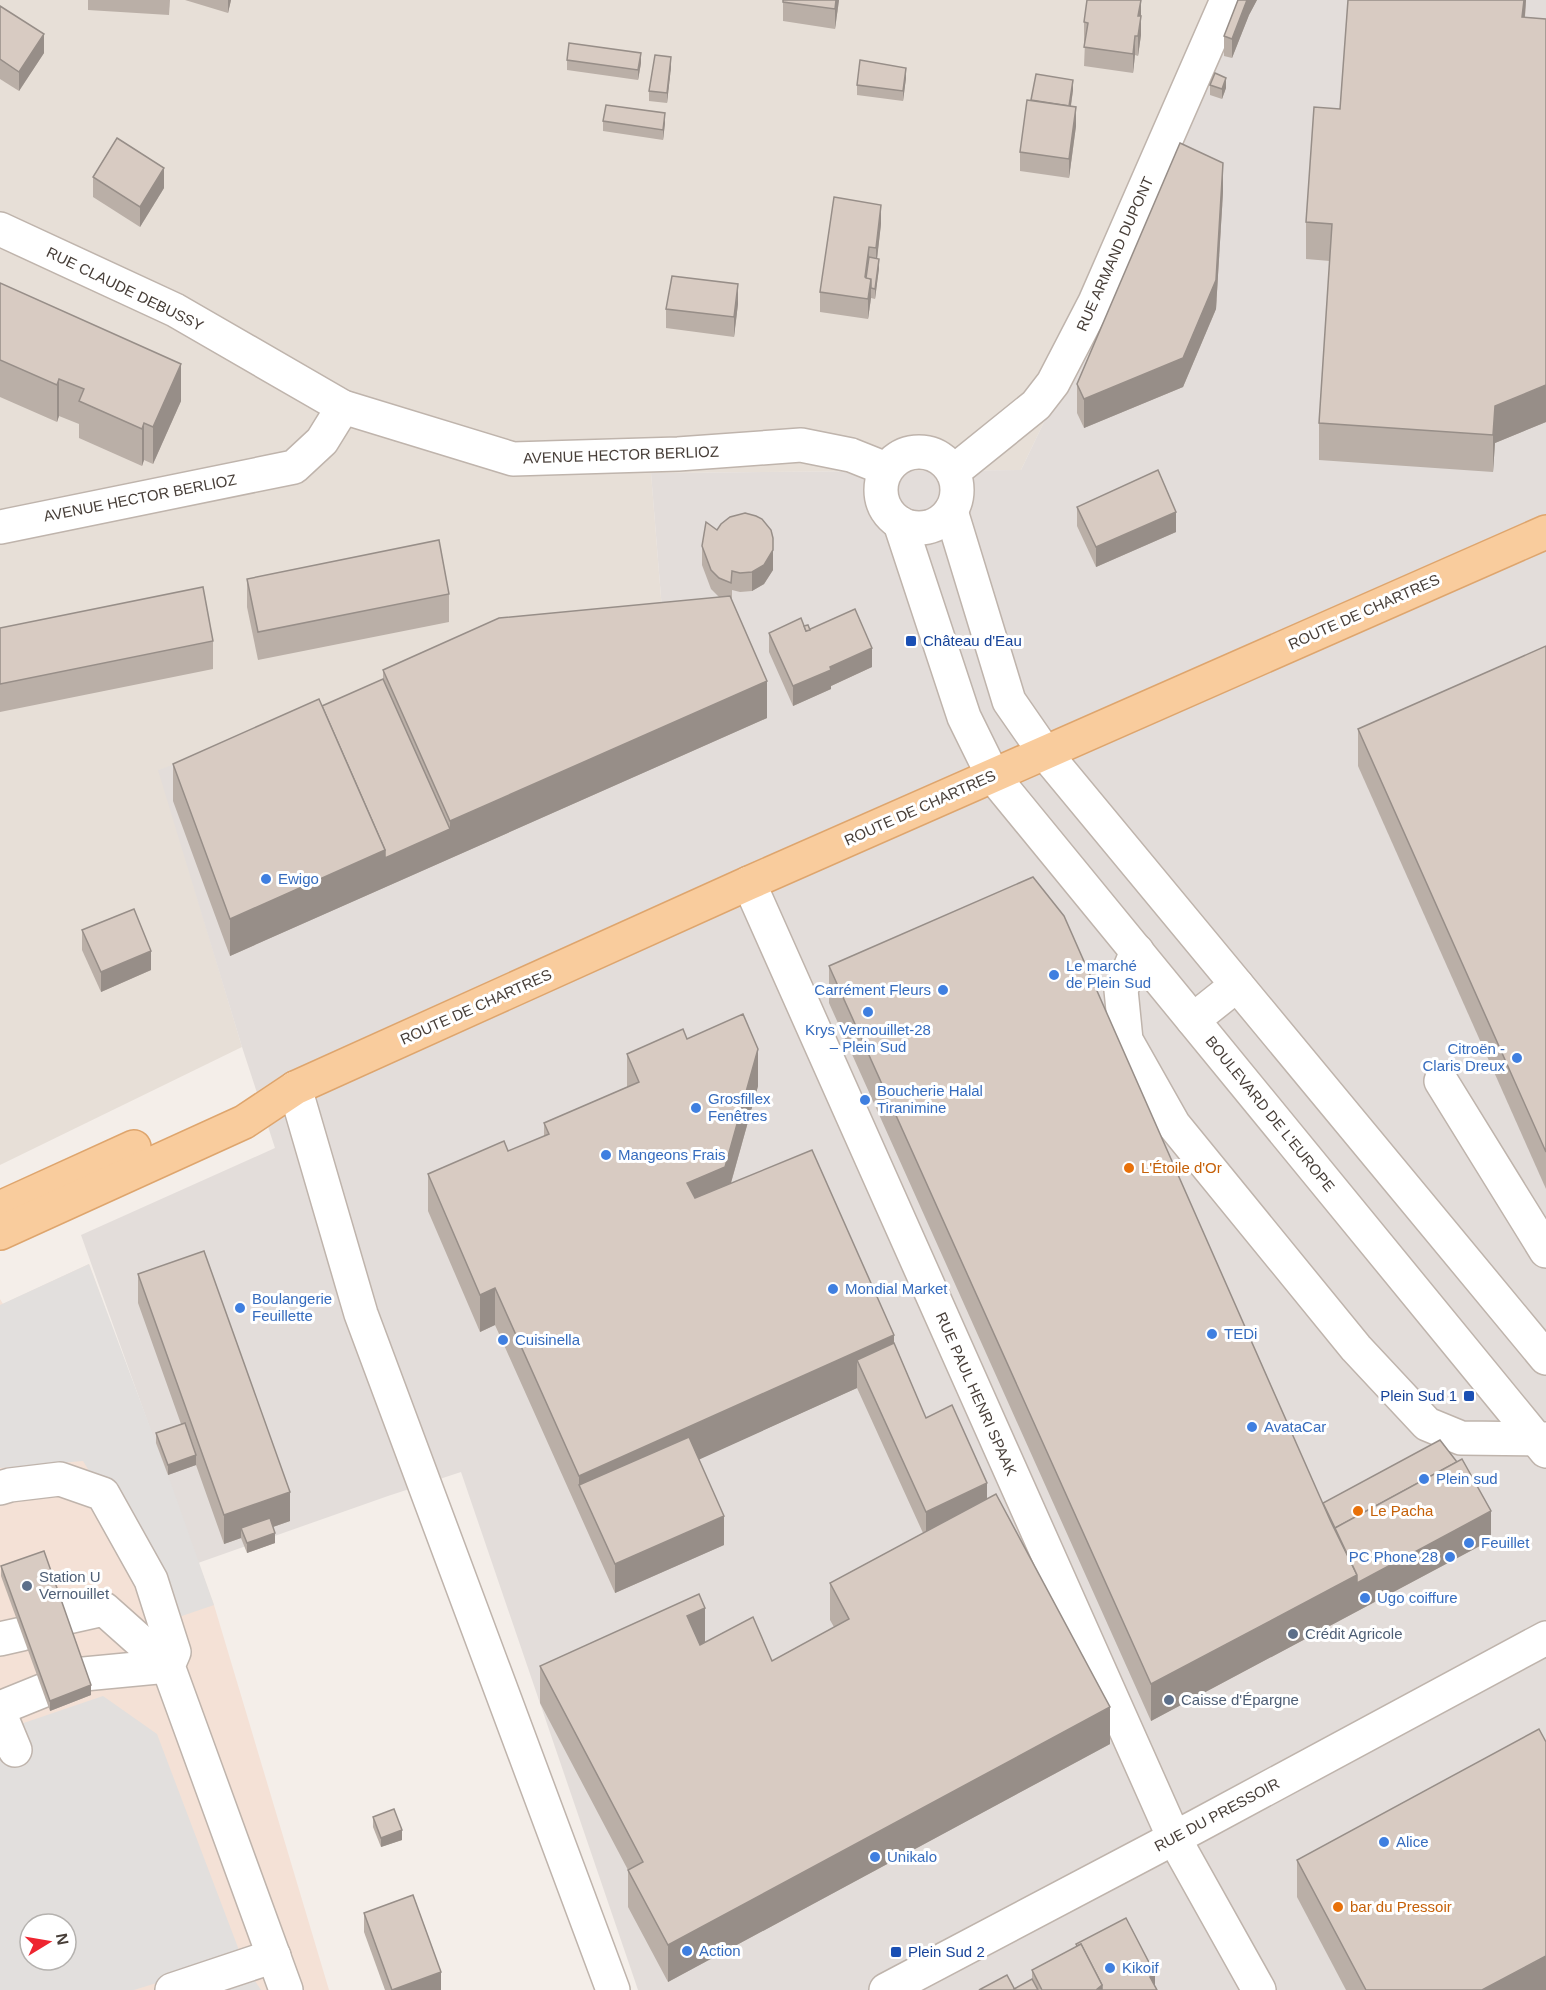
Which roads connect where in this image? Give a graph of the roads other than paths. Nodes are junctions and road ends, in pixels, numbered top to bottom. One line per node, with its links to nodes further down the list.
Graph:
1 (1227, 0): 5 (street, RUE ARMAND DUPONT)
2 (0, 229): 3 (street, RUE CLAUDE DEBUSSY)
3 (343, 407): 4 (street, AVENUE HECTOR BERLIOZ); 8 (street, AVENUE HECTOR BERLIOZ)
4 (886, 469): 5 (street); 7 (street)
5 (953, 472): 6 (street)
6 (951, 511): 7 (street); 10 (street)
7 (900, 524): 11 (street)
8 (0, 527)
9 (1546, 532): 10 (main road, ROUTE DE CHARTRES)
10 (1045, 753): 11 (main road, ROUTE DE CHARTRES); 14 (street)
11 (993, 776): 12 (main road, ROUTE DE CHARTRES); 13 (street, BOULEVARD DE L'EUROPE)
12 (749, 883): 17 (main road, ROUTE DE CHARTRES); 30 (street, RUE PAUL HENRI SPAAK)
13 (1137, 951): 15 (street, BOULEVARD DE L'EUROPE); 22 (street)
14 (1237, 985): 15 (street); 21 (street)
15 (1193, 1020): 22 (street, BOULEVARD DE L'EUROPE)
16 (1441, 1081): 20 (street)
17 (295, 1088): 18 (main road, ROUTE DE CHARTRES); 19 (main road, ROUTE DE CHARTRES); 34 (street)
18 (0, 1208)
19 (0, 1233)
20 (1546, 1251)
21 (1546, 1358)
22 (1543, 1444)
23 (0, 1488): 26 (street)
24 (64, 1618): 26 (street)
25 (1546, 1638): 30 (street, RUE DU PRESSOIR)
26 (168, 1666): 27 (street); 31 (street)
27 (0, 1708)
28 (0, 1714): 29 (street)
29 (15, 1750)
30 (1174, 1838): 35 (street, RUE DU PRESSOIR); 36 (street, RUE PAUL HENRI SPAAK)
31 (274, 1956): 32 (street); 33 (street)
32 (172, 1990)
33 (286, 1990)
34 (614, 1990)
35 (886, 1990)
36 (1258, 1990)

